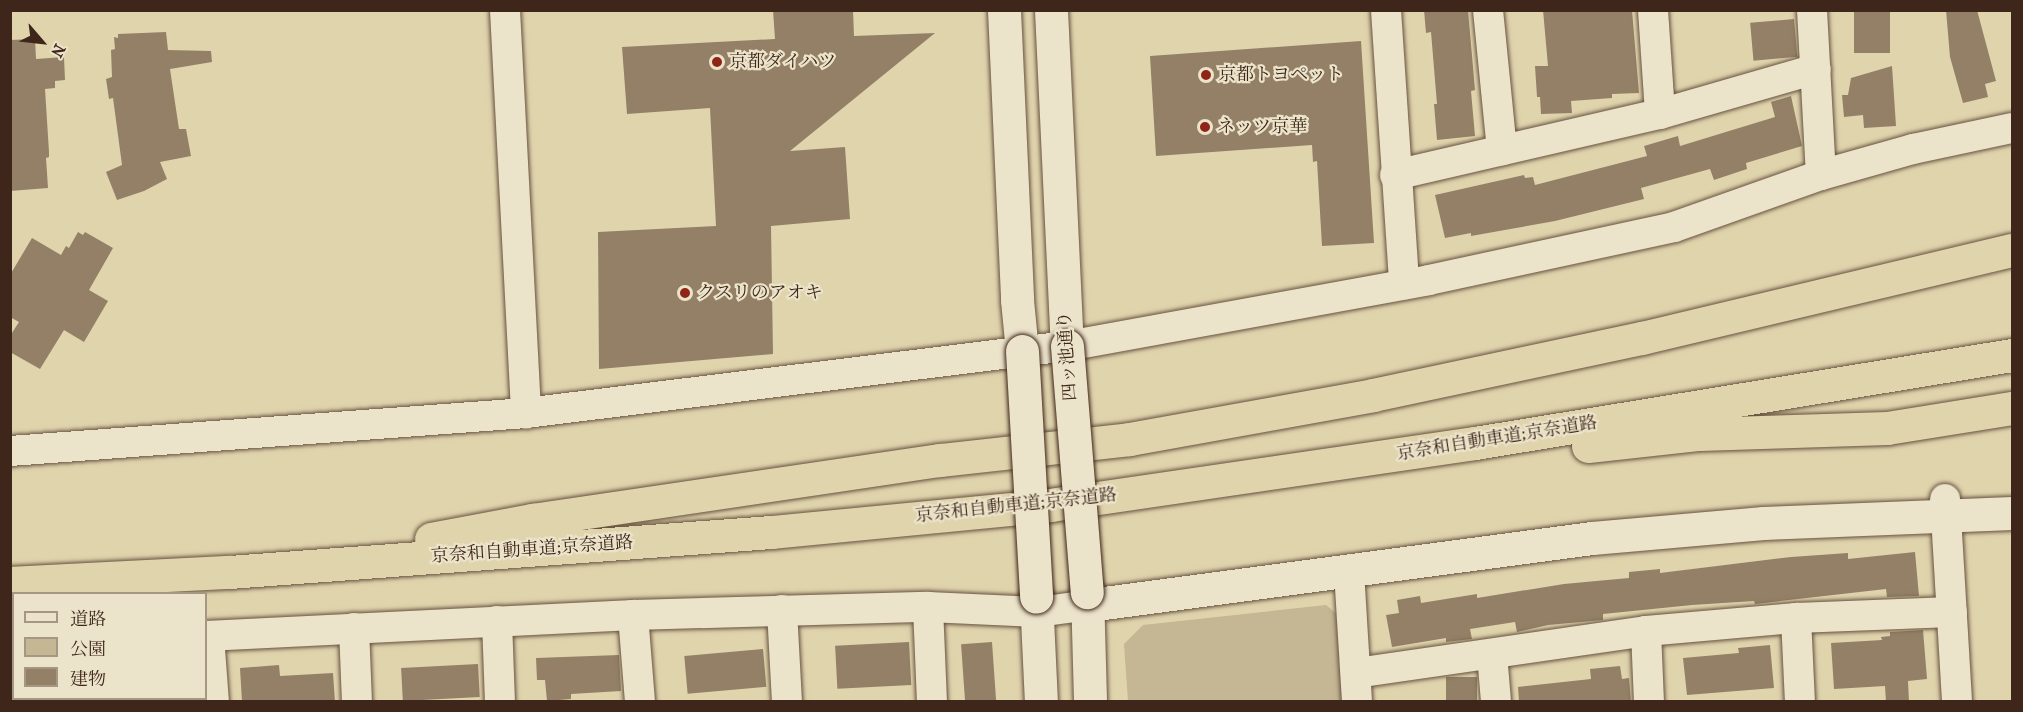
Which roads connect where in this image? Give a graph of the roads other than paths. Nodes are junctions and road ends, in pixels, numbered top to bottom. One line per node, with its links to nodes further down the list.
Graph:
1 (505, 10): 21 (street)
2 (1004, 10): 18 (main road)
3 (1051, 10): 17 (main road, 四ッ池通り)
4 (1386, 10): 12 (street)
5 (1488, 10): 11 (street)
6 (1653, 10): 9 (street)
7 (1812, 10): 8 (street)
8 (1816, 69): 9 (street); 13 (street)
9 (1660, 114): 11 (street)
10 (2013, 128): 13 (street)
11 (1502, 150): 12 (street)
12 (1395, 175): 15 (street)
13 (1821, 175): 15 (street)
14 (2013, 250): 26 (highway)
15 (1404, 285): 17 (street)
16 (2013, 339): 26 (highway, 京奈和自動車道;京奈道路)
17 (1067, 346): 18 (street); 30 (main road, 四ッ池通り, bridge)
18 (1022, 351): 21 (street); 31 (main road, bridge)
19 (2013, 355): 23 (highway, 京奈和自動車道;京奈道路)
20 (2013, 408): 23 (highway)
21 (526, 413): 22 (street)
22 (10, 451)
23 (1050, 505): 29 (highway, 京奈和自動車道;京奈道路)
24 (1946, 506): 25 (main road); 28 (main road); 34 (street)
25 (2013, 513)
26 (414, 542): 27 (highway, 京奈和自動車道;京奈道路)
27 (10, 568)
28 (1349, 571): 30 (main road); 42 (street)
29 (10, 583)
30 (1088, 599): 31 (street); 50 (main road, 四ッ池通り)
31 (1037, 604): 32 (street); 49 (main road)
32 (928, 607): 33 (street); 48 (street)
33 (782, 610): 35 (street); 47 (street)
34 (1952, 612): 36 (street); 54 (street)
35 (633, 615): 37 (street); 46 (street)
36 (1796, 618): 39 (street); 53 (street)
37 (497, 621): 38 (street); 45 (street)
38 (354, 628): 40 (street); 44 (street)
39 (1646, 631): 41 (street); 52 (street)
40 (207, 636): 43 (street)
41 (1492, 654): 42 (street); 51 (street)
42 (1356, 687)
43 (214, 702)
44 (357, 702)
45 (500, 702)
46 (640, 702)
47 (787, 702)
48 (932, 702)
49 (1041, 702)
50 (1090, 702)
51 (1496, 702)
52 (1649, 702)
53 (1800, 702)
54 (1957, 702)

